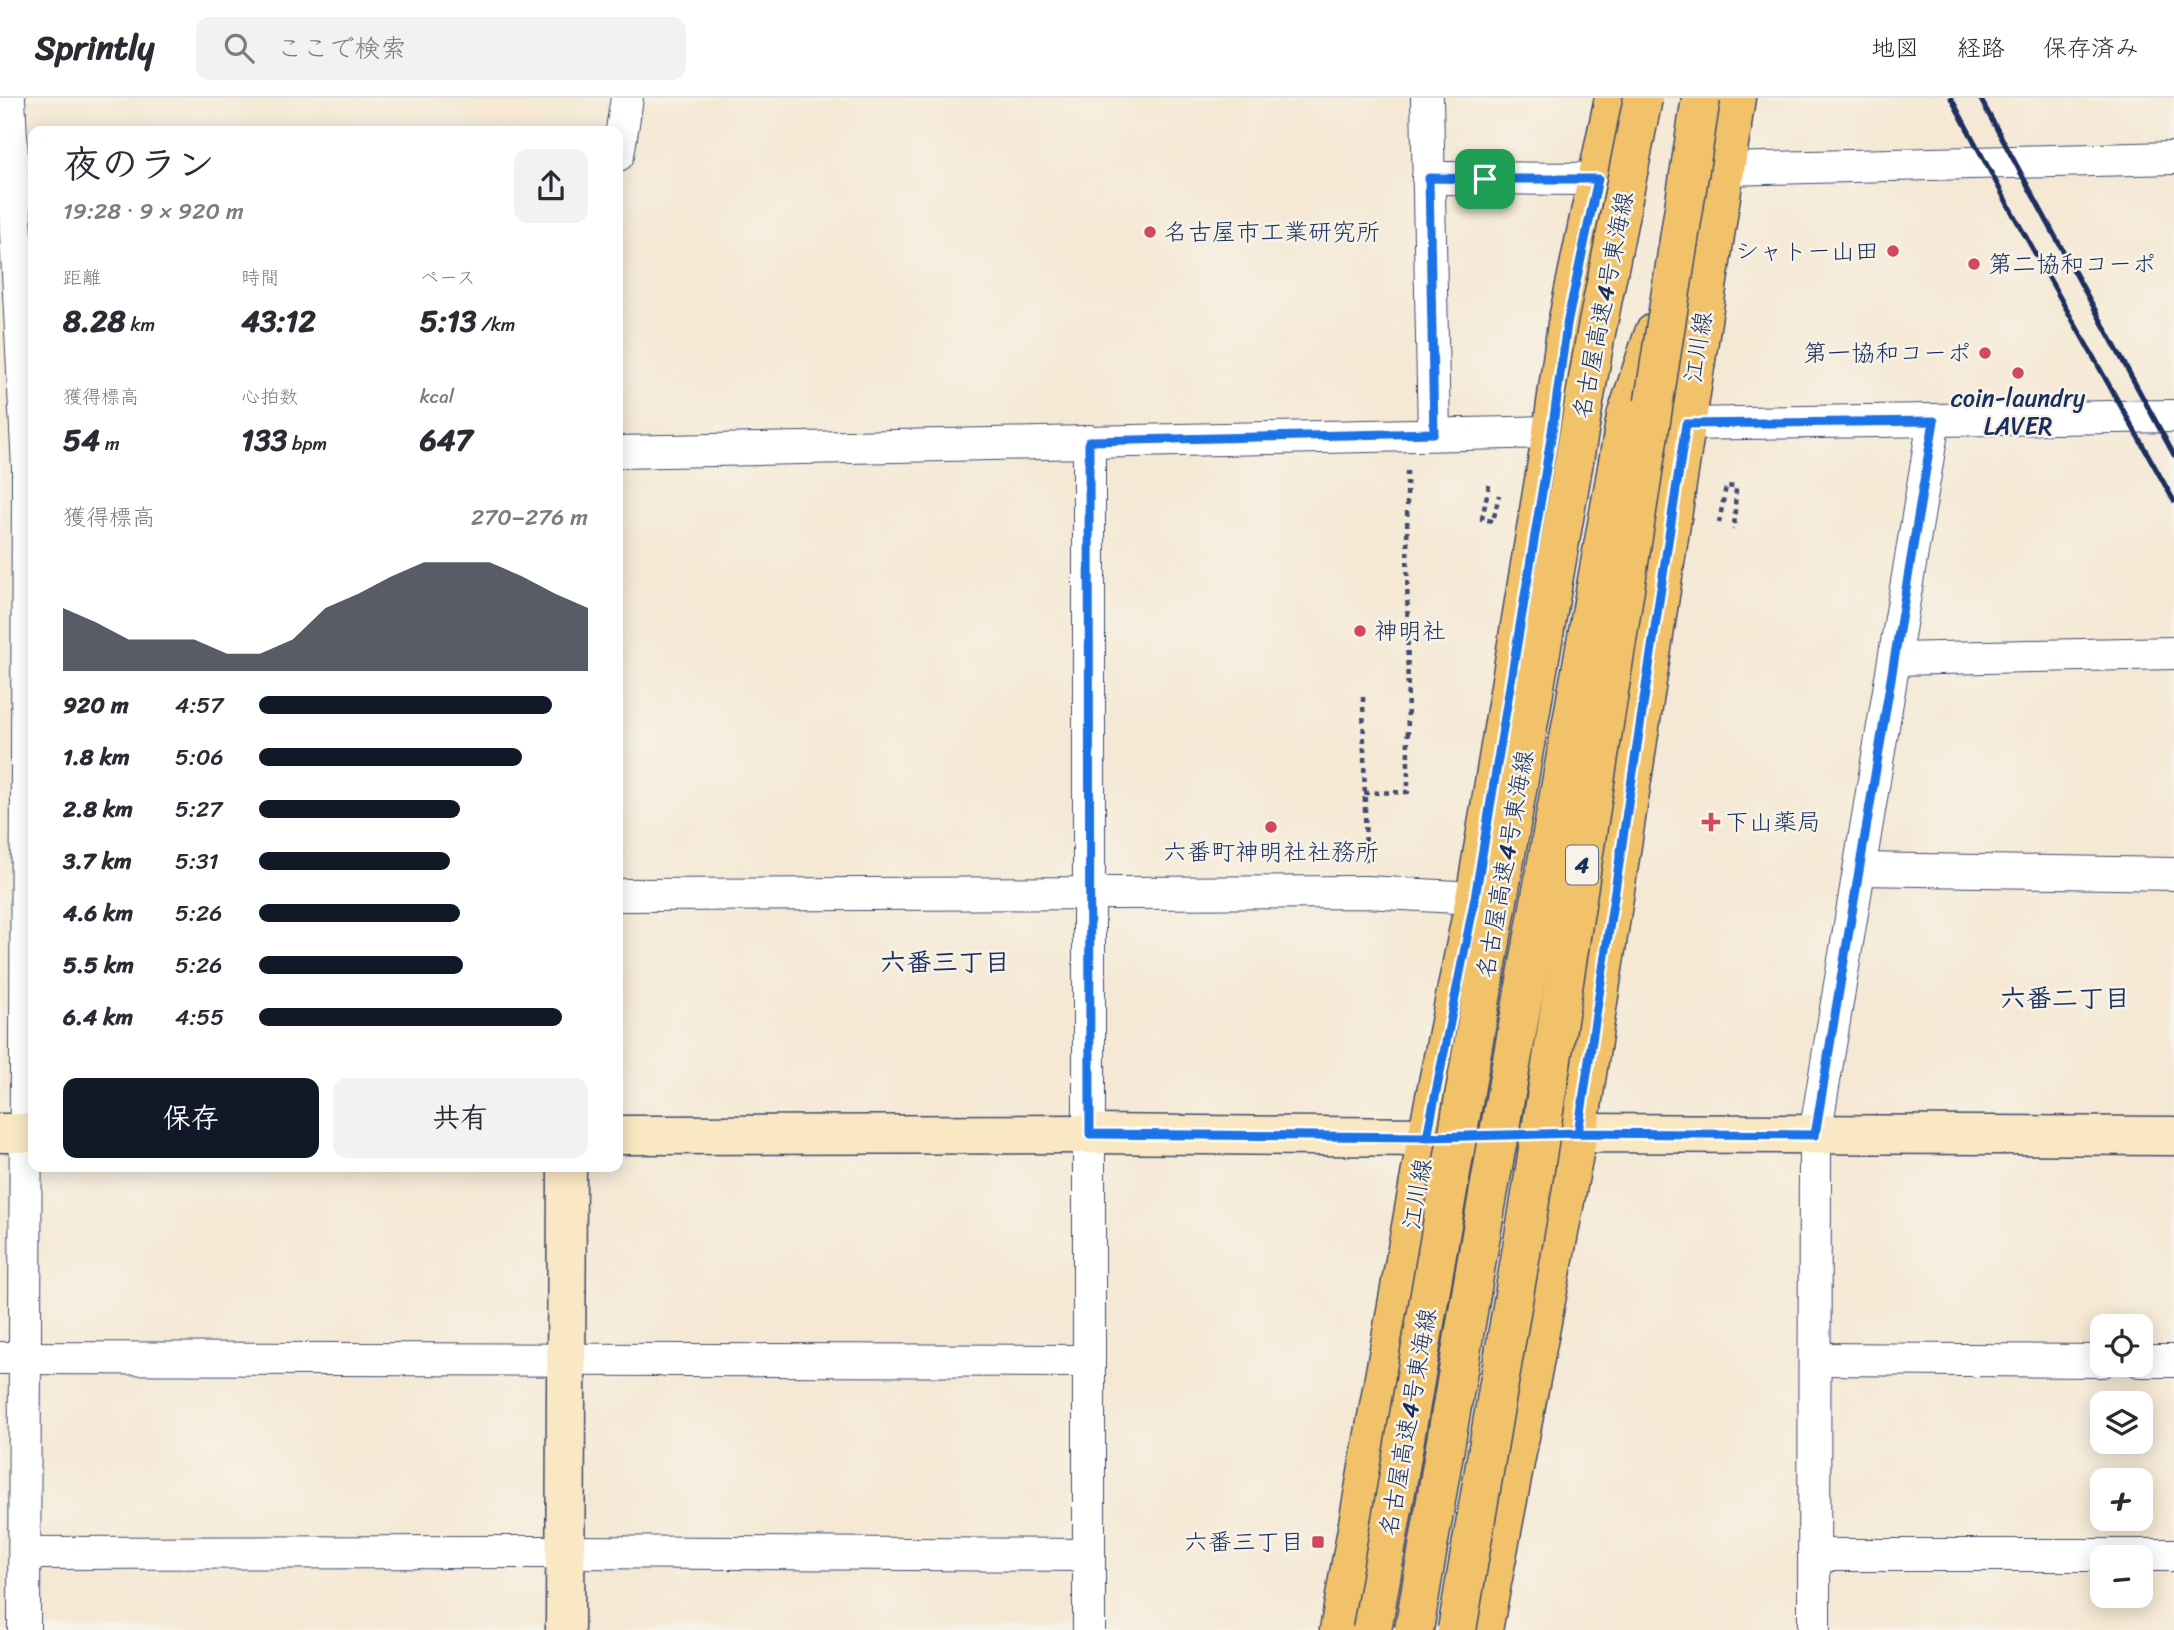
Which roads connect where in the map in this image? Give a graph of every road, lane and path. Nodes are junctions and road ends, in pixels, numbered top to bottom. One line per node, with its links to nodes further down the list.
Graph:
1 (9, 98): 13 (street)
2 (627, 98): 8 (street)
3 (1427, 98): 11 (street)
4 (1614, 98): 12 (main road, 江川線)
5 (1643, 98): 62 (main road, 名古屋高速4号東海線, bridge)
6 (1701, 98): 64 (main road, 4, bridge)
7 (1734, 113): 10 (main road, 江川線); 63 (main road, bridge)
8 (623, 126)
9 (2174, 158): 10 (street)
10 (1725, 169): 16 (main road, 江川線)
11 (1429, 178): 12 (street); 18 (street)
12 (1598, 179): 17 (main road, 江川線)
13 (16, 219): 21 (street)
14 (2174, 416): 15 (street)
15 (1934, 421): 16 (street); 27 (street)
16 (1686, 424): 39 (main road, 江川線)
17 (1552, 432): 18 (street); 37 (main road, 江川線)
18 (1420, 433): 19 (street); 30 (path)
19 (1089, 441): 20 (street); 35 (street)
20 (623, 452)
21 (20, 468): 29 (street)
22 (1489, 485): 23 (path)
23 (1499, 495)
24 (1719, 523): 25 (path)
25 (1734, 530)
26 (2174, 653): 27 (street)
27 (1895, 659): 31 (street)
28 (1363, 697): 30 (path)
29 (22, 705): 34 (street)
30 (1364, 793): 33 (path)
31 (1860, 869): 32 (street); 42 (street)
32 (2174, 874)
33 (1366, 892): 35 (street); 37 (street)
34 (20, 894): 38 (street)
35 (1089, 894): 36 (street); 40 (street)
36 (623, 895)
37 (1475, 898): 44 (main road, 江川線)
38 (20, 1133): 46 (street)
39 (1578, 1133): 42 (street); 44 (street); 65 (main road, 江川線)
40 (1090, 1134): 41 (street); 44 (street); 49 (street)
41 (623, 1135)
42 (1815, 1135): 43 (street); 48 (street)
43 (2174, 1136)
44 (1427, 1137): 61 (main road, 江川線)
45 (567, 1172): 47 (street)
46 (13, 1358): 47 (street); 54 (street)
47 (566, 1359): 49 (street); 53 (street)
48 (1815, 1359): 50 (street); 56 (street)
49 (1089, 1361): 55 (street)
50 (2090, 1361)
51 (2153, 1361): 52 (street)
52 (2174, 1361)
53 (565, 1552): 54 (street); 55 (street); 59 (street)
54 (25, 1553): 58 (street)
55 (1089, 1555): 60 (street)
56 (1814, 1555): 57 (street); 66 (street)
57 (2174, 1555)
58 (24, 1630)
59 (565, 1630)
60 (1089, 1630)
61 (1339, 1630)
62 (1372, 1630)
63 (1413, 1630)
64 (1457, 1630)
65 (1483, 1630)
66 (1814, 1630)

